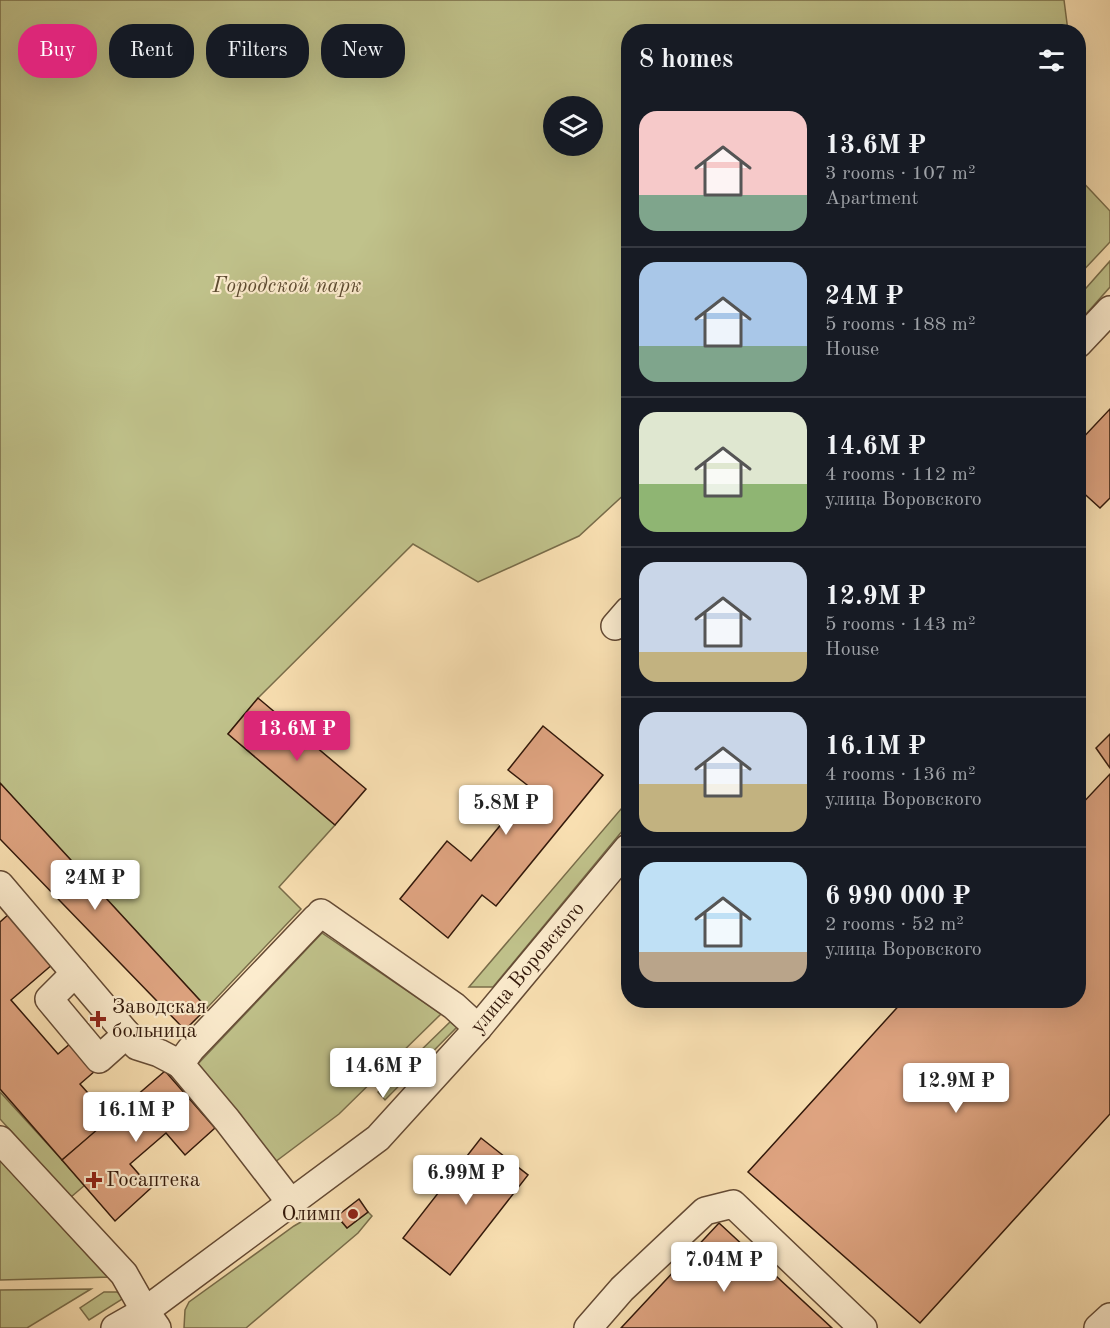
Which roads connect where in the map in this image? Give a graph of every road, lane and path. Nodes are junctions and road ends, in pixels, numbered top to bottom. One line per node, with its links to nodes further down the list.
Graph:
1 (1110, 310): 2 (street)
2 (1086, 336)
3 (621, 856): 6 (street, улица Воровского)
4 (0, 885): 5 (street)
5 (75, 973): 7 (street); 7 (street)
6 (478, 1028): 8 (street); 10 (street, улица Воровского)
7 (127, 1034): 8 (street)
8 (180, 1064): 10 (street)
9 (0, 1140): 12 (street)
10 (291, 1203): 12 (street, улица Воровского)
11 (1110, 1317): 16 (street)
12 (151, 1319): 13 (street, улица Воровского)
13 (115, 1328)
14 (588, 1328): 15 (street)
15 (862, 1328)
16 (1098, 1328)

